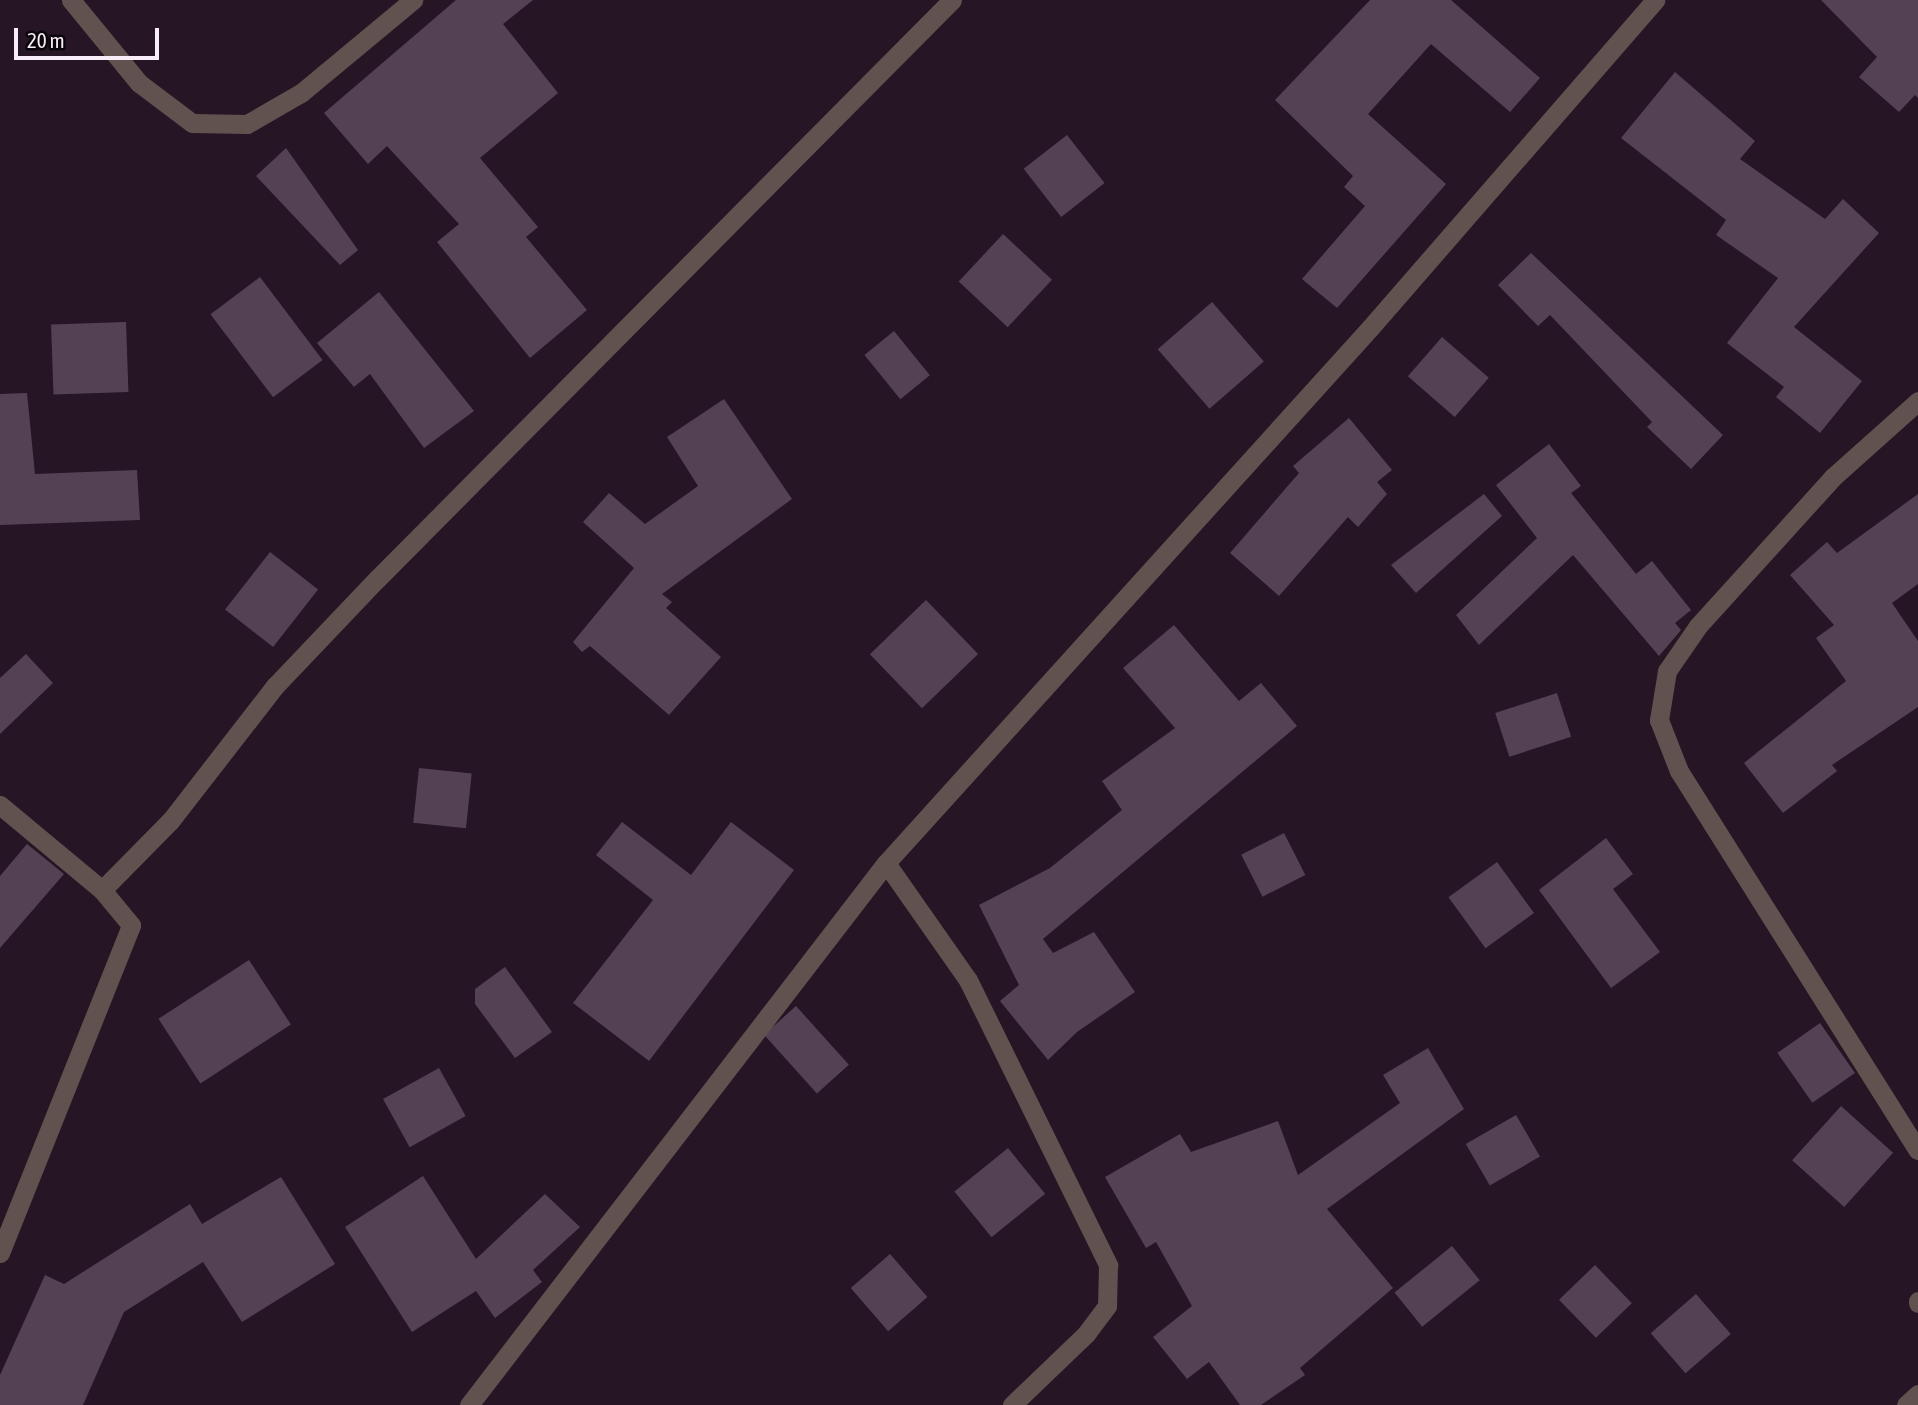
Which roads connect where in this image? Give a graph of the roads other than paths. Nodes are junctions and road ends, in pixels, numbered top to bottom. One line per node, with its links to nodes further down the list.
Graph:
1 (71, 0): 2 (street)
2 (413, 0)
3 (952, 0): 8 (street)
4 (1655, 0): 7 (street)
5 (1918, 401): 9 (street)
6 (0, 805): 8 (street)
7 (886, 863): 12 (street); 13 (street)
8 (103, 890): 10 (street)
9 (1918, 1150)
10 (0, 1253)
11 (1918, 1394): 14 (street)
12 (470, 1405)
13 (1012, 1405)
14 (1906, 1405)

